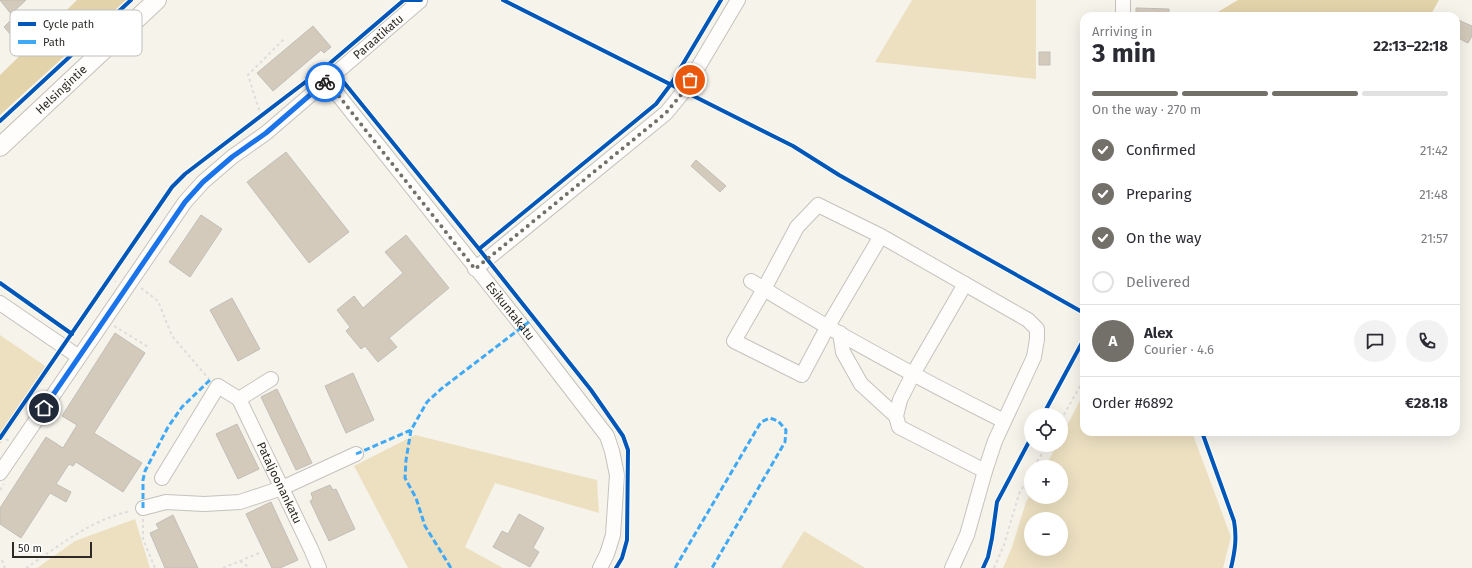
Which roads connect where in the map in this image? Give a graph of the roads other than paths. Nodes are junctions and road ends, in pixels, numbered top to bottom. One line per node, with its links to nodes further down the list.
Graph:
1 (157, 0): 6 (main road, Helsingintie)
2 (1123, 0): 5 (street)
3 (420, 1): 8 (street, Paraatikatu)
4 (733, 2): 11 (street)
5 (1123, 12)
6 (142, 14)
7 (97, 56): 9 (main road, Helsingintie)
8 (327, 81): 11 (street, Esikuntakatu); 17 (street, Paraatikatu)
9 (0, 147)
10 (881, 236): 13 (street); 14 (street); 16 (street)
11 (475, 269): 30 (street, Esikuntakatu)
12 (750, 281): 14 (street)
13 (965, 284): 18 (street); 22 (street)
14 (764, 289): 16 (street); 16 (street)
15 (0, 303): 17 (street)
16 (834, 330): 18 (street); 21 (street)
17 (80, 356): 25 (street, Paraatikatu)
18 (913, 374): 21 (street); 22 (street)
19 (271, 379): 20 (street)
20 (239, 398): 26 (street); 27 (street, Pataljoonankatu)
21 (896, 416): 24 (street)
22 (1004, 421): 24 (street)
23 (356, 454): 27 (street)
24 (985, 471): 31 (street)
25 (0, 473)
26 (162, 478)
27 (282, 488): 28 (street); 29 (street, Pataljoonankatu)
28 (143, 508)
29 (319, 568)
30 (600, 568)
31 (952, 568)

